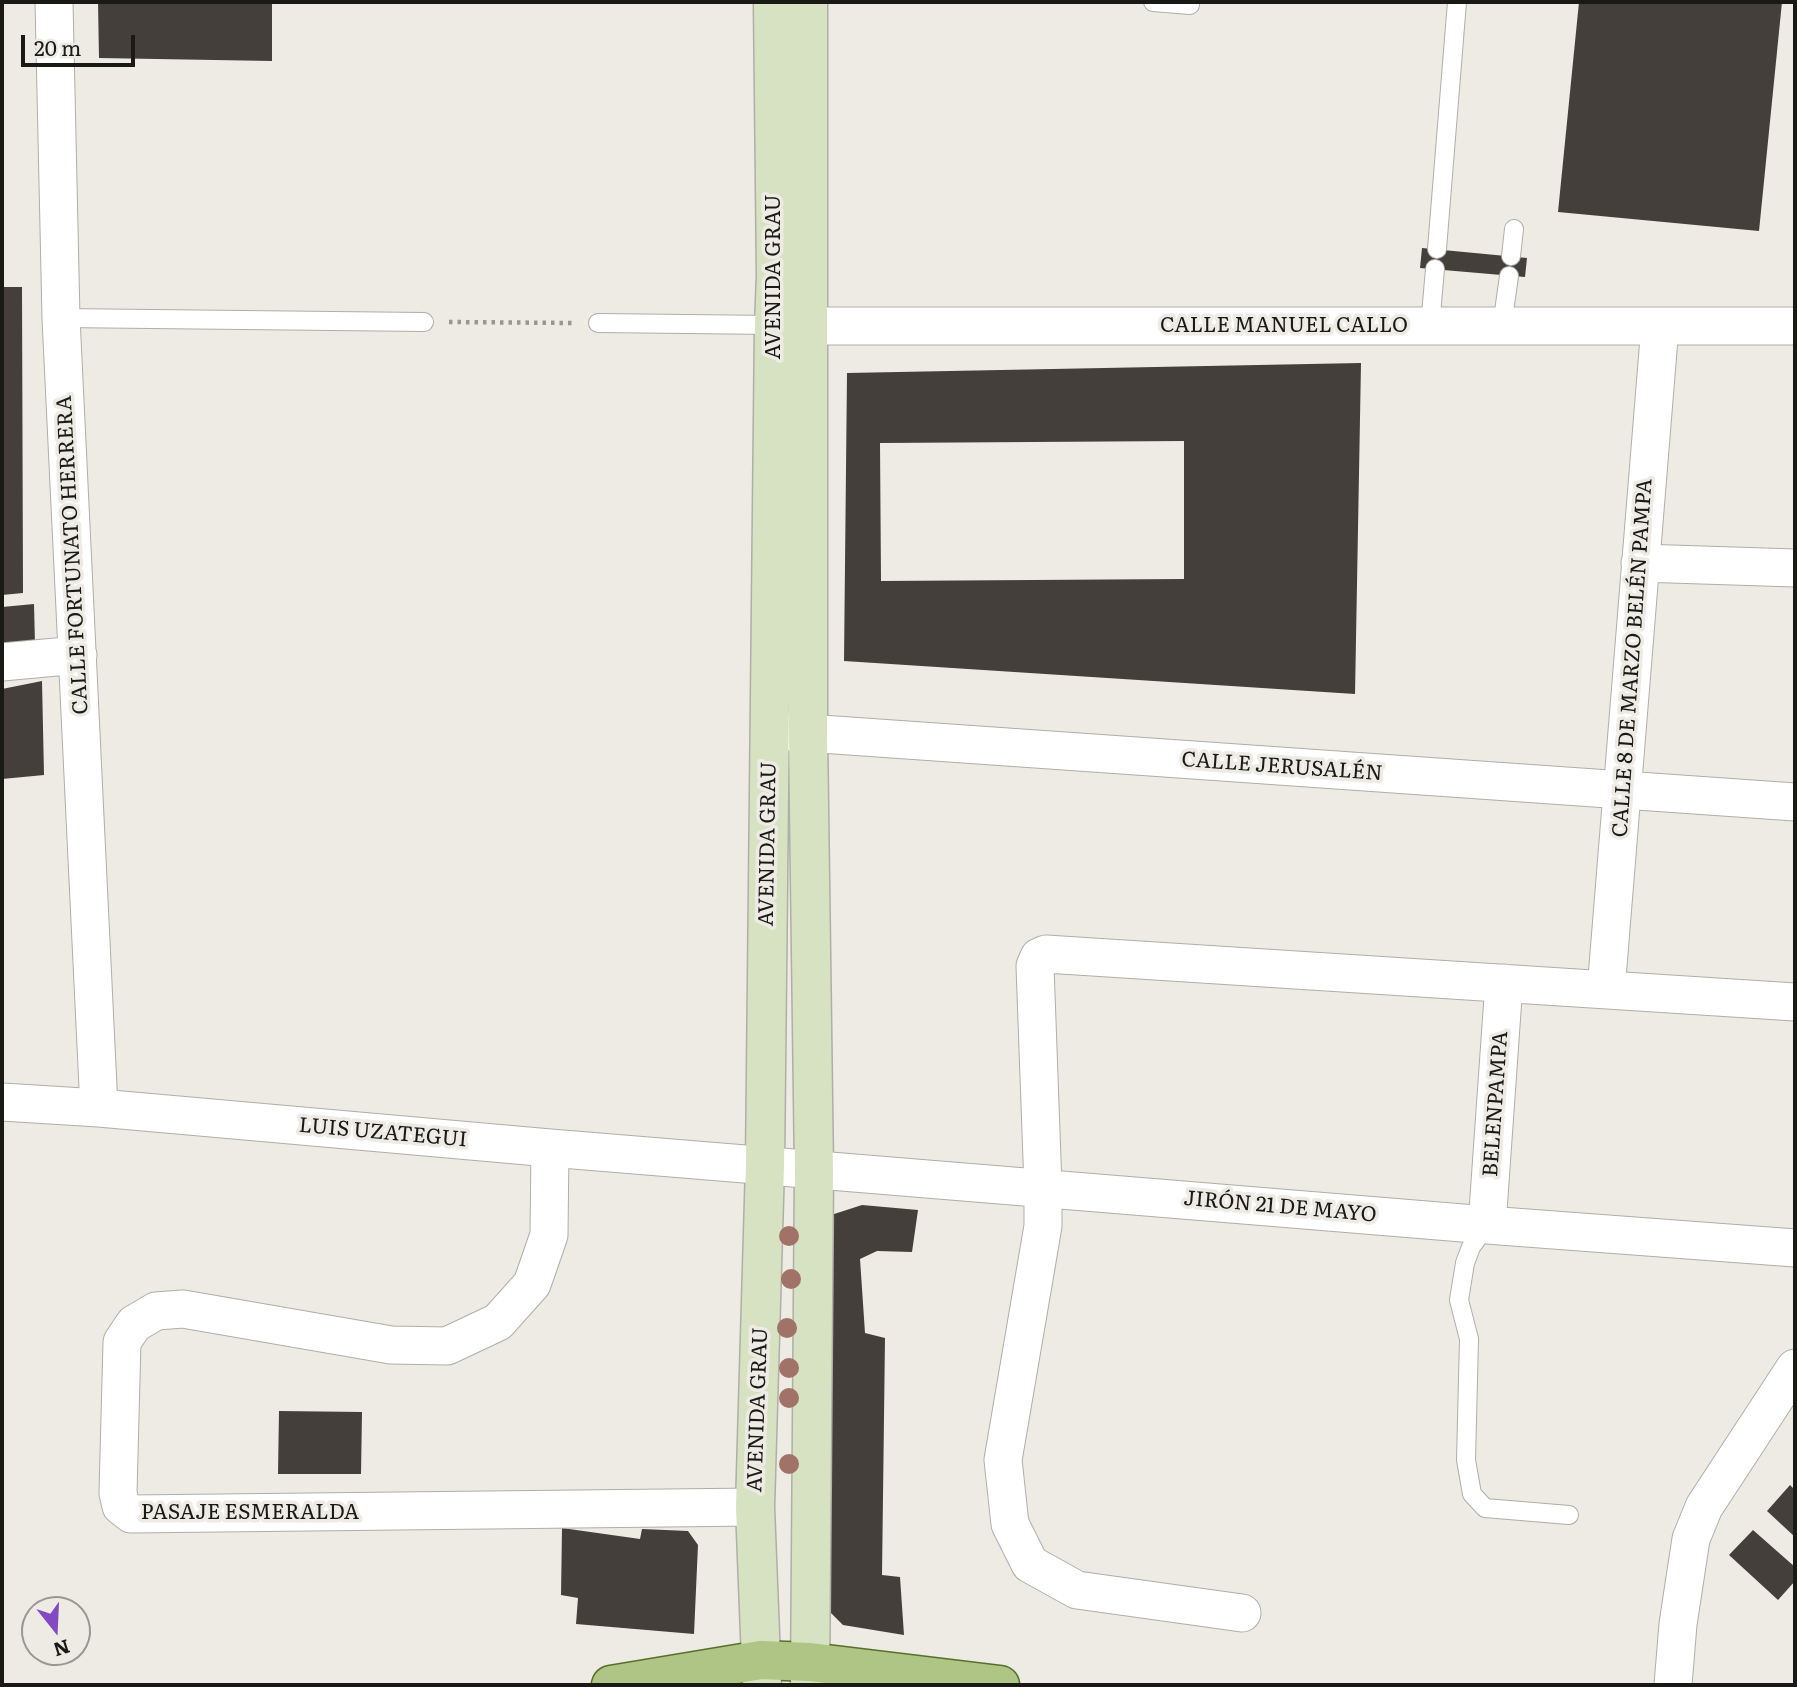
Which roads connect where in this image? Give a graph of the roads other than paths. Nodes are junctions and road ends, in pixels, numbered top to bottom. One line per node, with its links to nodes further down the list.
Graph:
1 (54, 2): 12 (street, CALLE FORTUNATO HERRERA)
2 (773, 2): 15 (main road, AVENIDA GRAU)
3 (808, 2): 15 (main road, AVENIDA GRAU)
4 (1153, 2): 6 (lane)
5 (1457, 2): 8 (lane)
6 (1190, 5)
7 (1514, 229): 9 (lane)
8 (1437, 249)
9 (1511, 256)
10 (1435, 269): 16 (lane)
11 (1509, 276): 17 (lane)
12 (61, 318): 13 (lane); 22 (street, CALLE FORTUNATO HERRERA)
13 (424, 322)
14 (598, 323): 15 (lane)
15 (791, 326): 16 (street, CALLE MANUEL CALLO); 24 (main road, AVENIDA GRAU); 25 (main road, AVENIDA GRAU)
16 (1430, 326): 17 (street, CALLE MANUEL CALLO)
17 (1502, 326): 18 (street, CALLE MANUEL CALLO)
18 (1660, 326): 19 (street, CALLE MANUEL CALLO); 20 (street, CALLE 8 DE MARZO BELÉN PAMPA)
19 (1795, 326)
20 (1640, 563): 21 (street); 26 (street, CALLE 8 DE MARZO BELÉN PAMPA)
21 (1795, 568)
22 (78, 656): 23 (street); 32 (street, CALLE FORTUNATO HERRERA)
23 (2, 662)
24 (770, 731): 25 (street, CALLE JERUSALÉN); 34 (main road, AVENIDA GRAU)
25 (807, 733): 26 (street, CALLE JERUSALÉN); 35 (main road, AVENIDA GRAU)
26 (1623, 790): 27 (street, CALLE JERUSALÉN); 29 (street, CALLE 8 DE MARZO BELÉN PAMPA)
27 (1795, 802)
28 (1504, 983): 29 (street); 36 (street); 37 (street, BELENPAMPA)
29 (1606, 990): 30 (street)
30 (1795, 1002)
31 (2, 1102): 32 (street, LUIS UZATEGUI)
32 (99, 1108): 33 (street, LUIS UZATEGUI)
33 (550, 1148): 34 (street, LUIS UZATEGUI); 40 (street, PASAJE ESMERALDA)
34 (765, 1165): 35 (street, JIRÓN 21 DE MAYO); 40 (main road, AVENIDA GRAU)
35 (814, 1170): 36 (street, JIRÓN 21 DE MAYO); 44 (main road, AVENIDA GRAU)
36 (1043, 1187): 37 (street, JIRÓN 21 DE MAYO); 42 (street)
37 (1488, 1225): 38 (street, JIRÓN 21 DE MAYO); 41 (lane)
38 (1795, 1248)
39 (1795, 1368): 47 (street)
40 (755, 1507): 43 (main road, AVENIDA GRAU)
41 (1569, 1515)
42 (1242, 1614)
43 (761, 1673): 44 (main road); 45 (main road)
44 (810, 1674): 46 (main road)
45 (611, 1685)
46 (1000, 1685)
47 (1673, 1685)

